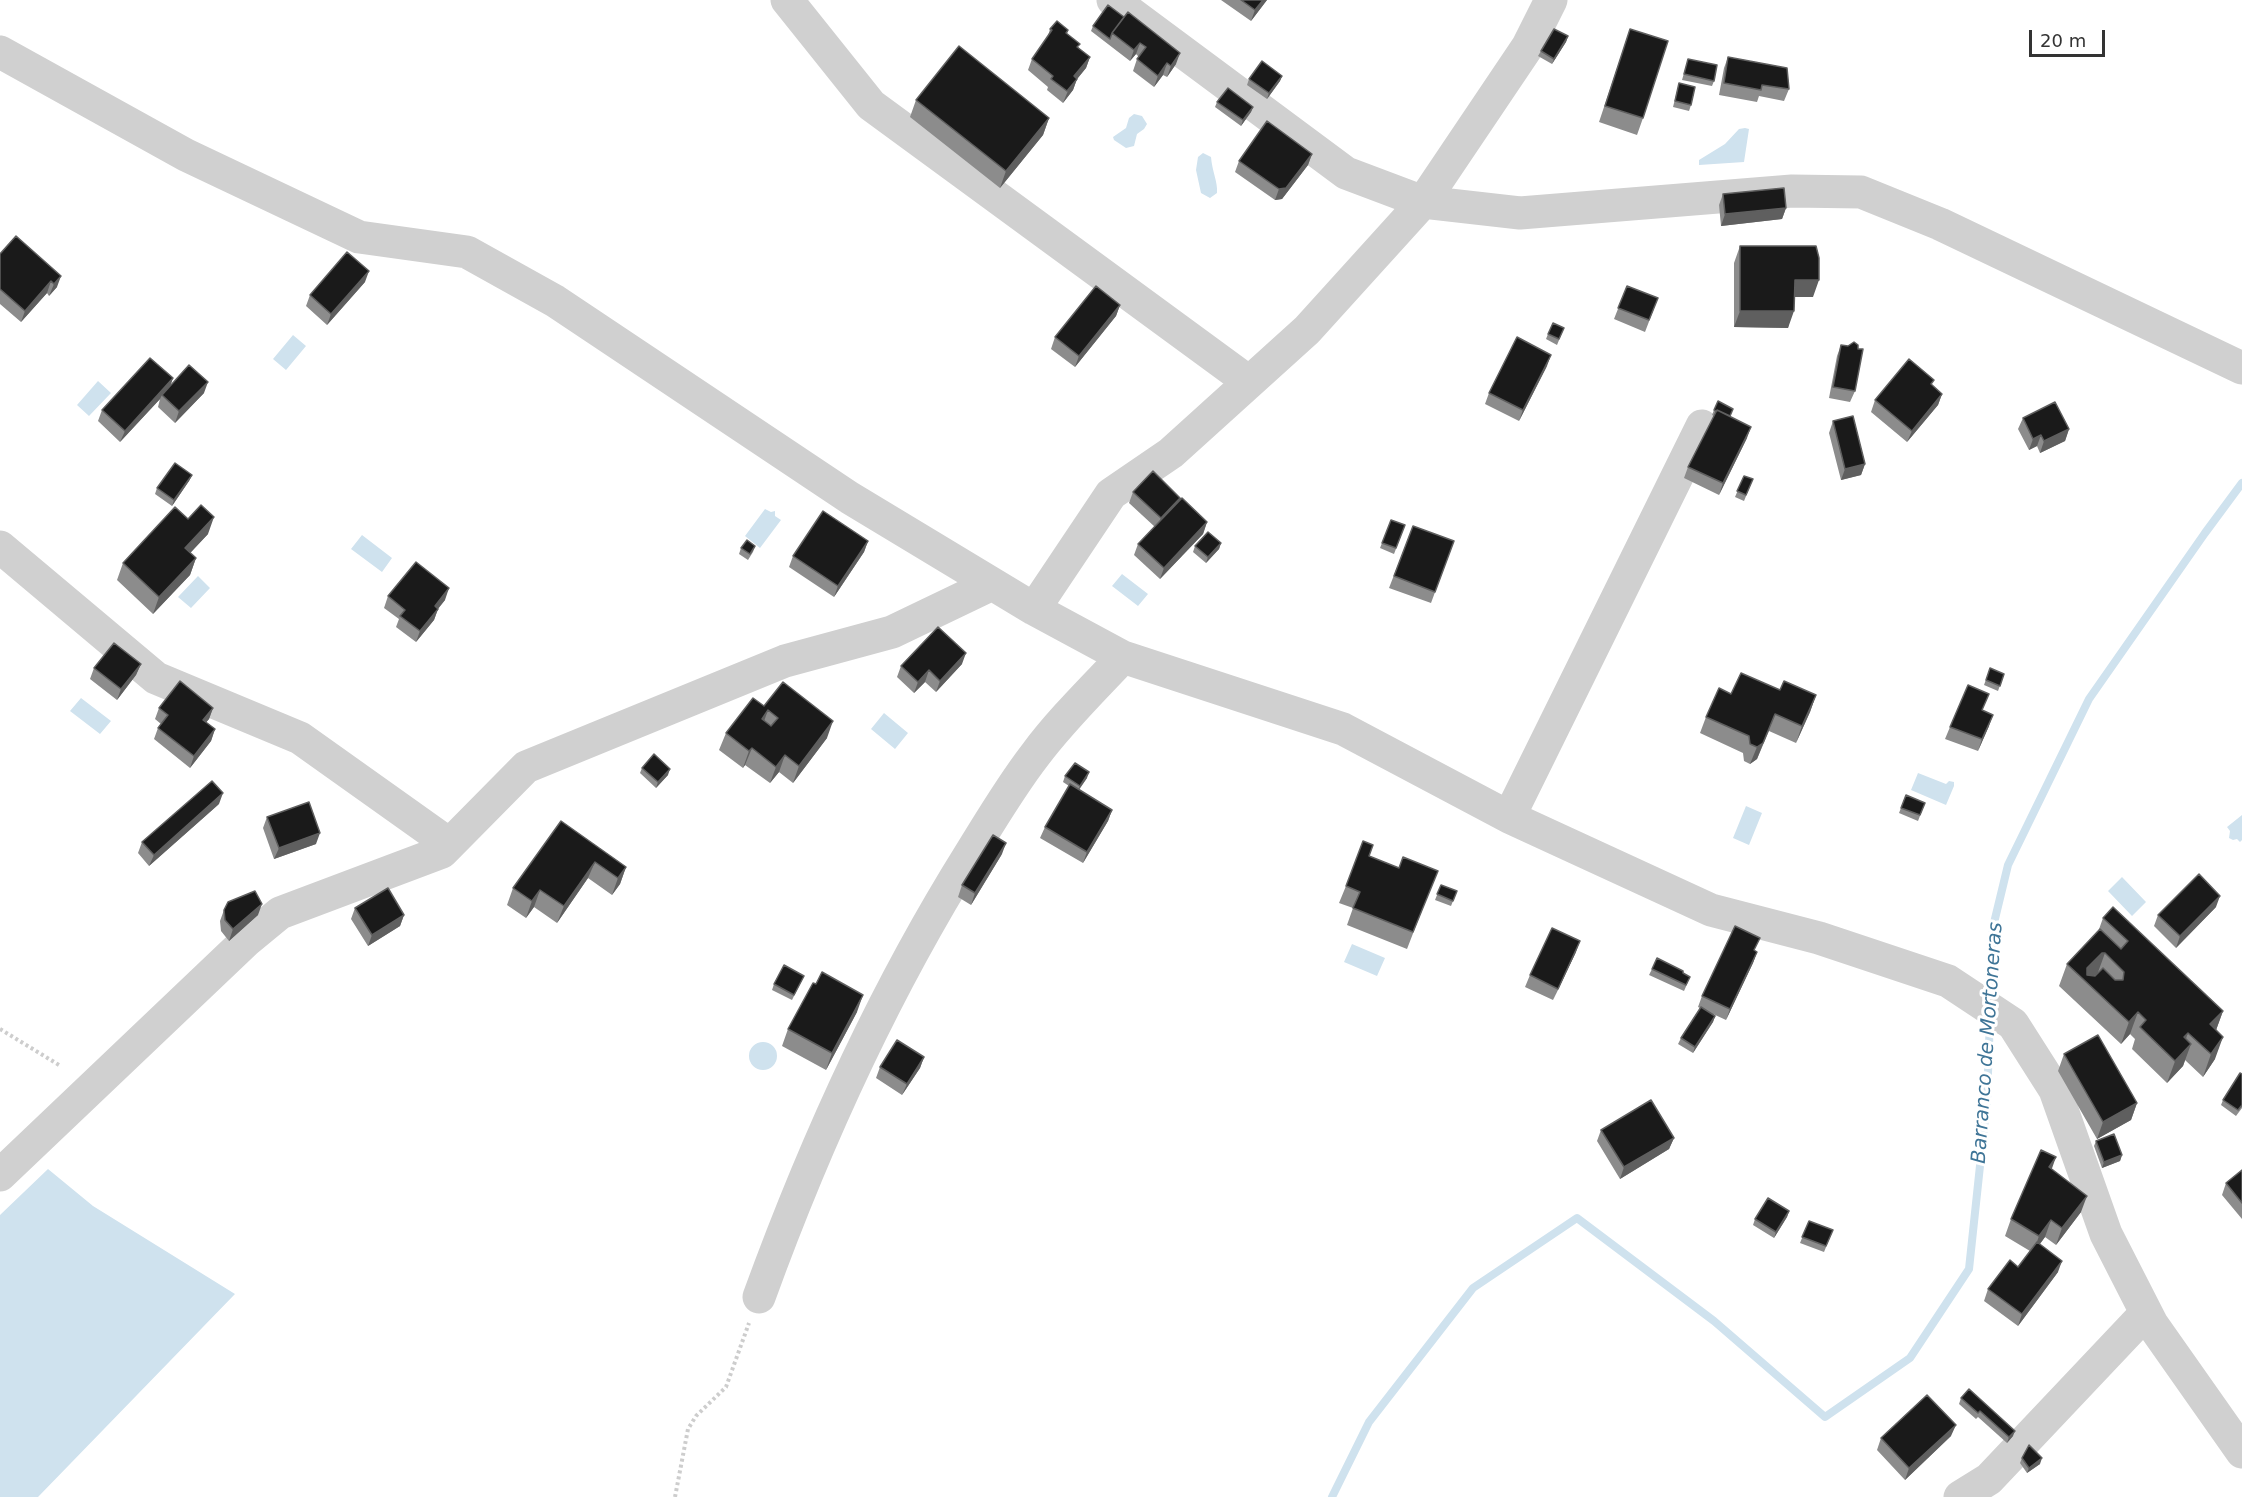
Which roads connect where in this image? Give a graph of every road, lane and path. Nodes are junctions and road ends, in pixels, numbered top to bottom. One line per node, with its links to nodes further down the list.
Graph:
1 (787, 0): 7 (street)
2 (1113, 0): 5 (street)
3 (1551, 0): 5 (street)
4 (0, 52): 10 (street)
5 (1423, 202): 6 (street); 7 (street)
6 (2242, 368)
7 (1249, 382): 11 (street)
8 (1702, 426): 13 (street)
9 (0, 547): 14 (street)
10 (992, 584): 11 (street); 14 (street)
11 (1034, 609): 12 (street)
12 (1123, 657): 13 (street); 18 (street)
13 (1509, 817): 19 (street)
14 (449, 844): 17 (street)
15 (0, 1029): 16 (path)
16 (59, 1065)
17 (0, 1175)
18 (759, 1297): 21 (path)
19 (2146, 1313): 20 (street); 22 (street)
20 (2242, 1452)
21 (675, 1497)
22 (1960, 1497)

